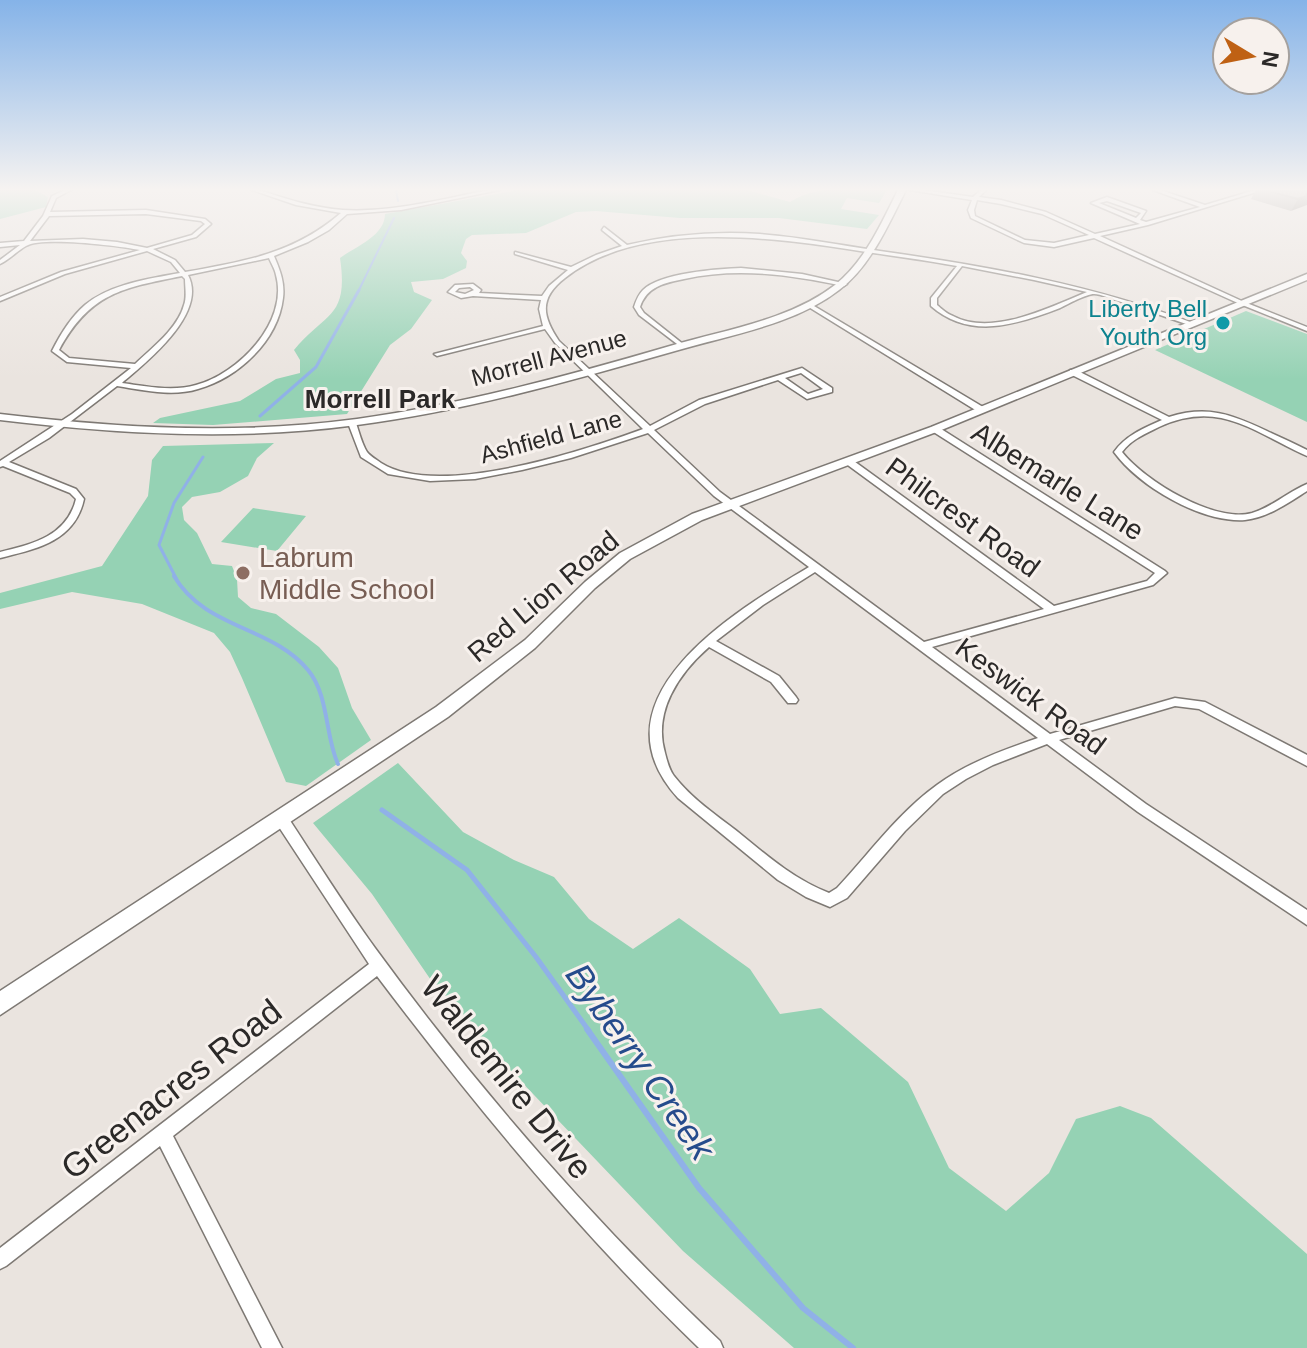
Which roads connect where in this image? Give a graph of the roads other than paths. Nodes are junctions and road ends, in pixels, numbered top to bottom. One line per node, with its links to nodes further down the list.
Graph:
1 (133, 253): 18 (street)
2 (156, 253): 12 (street)
3 (279, 253): 9 (street)
4 (517, 253): 11 (street)
5 (614, 253): 11 (street)
6 (870, 253): 14 (street, Morrell Avenue)
7 (884, 253): 10 (street)
8 (1131, 253): 19 (street)
9 (271, 256): 12 (street); 30 (street)
10 (961, 264): 15 (street); 15 (street)
11 (571, 269): 17 (street)
12 (184, 274): 26 (street); 26 (street)
13 (1307, 277): 19 (street, Red Lion Road)
14 (844, 284): 20 (street, Morrell Avenue); 24 (street)
15 (1091, 293): 21 (street)
16 (472, 294): 17 (street)
17 (543, 298): 22 (street)
18 (0, 299)
19 (1242, 303): 21 (street, Red Lion Road); 23 (street)
20 (809, 305): 24 (street, Morrell Avenue); 31 (street, Albemarle Lane)
21 (1191, 324): 28 (street, Red Lion Road)
22 (546, 327): 25 (street); 27 (street, Keswick Road)
23 (1307, 329)
24 (681, 345): 27 (street, Morrell Avenue)
25 (437, 354)
26 (136, 366): 30 (street)
27 (588, 371): 34 (street, Morrell Avenue); 36 (street, Keswick Road)
28 (1073, 372): 31 (street, Red Lion Road); 33 (street)
29 (780, 378): 29 (street, Ashfield Lane); 36 (street, Ashfield Lane)
30 (115, 384): 35 (street)
31 (980, 409): 37 (street, Red Lion Road)
32 (0, 417): 35 (street, Morrell Avenue)
33 (1168, 420): 38 (street); 41 (street)
34 (352, 423): 35 (street, Morrell Avenue); 36 (street, Ashfield Lane)
35 (60, 425): 40 (street)
36 (649, 429): 42 (street, Keswick Road)
37 (935, 429): 39 (street, Red Lion Road); 45 (street, Albemarle Lane)
38 (1307, 454)
39 (848, 461): 42 (street, Red Lion Road); 45 (street, Philcrest Road)
40 (2, 464): 43 (street)
41 (1306, 490)
42 (731, 505): 44 (street, Keswick Road); 51 (street, Red Lion Road)
43 (0, 555)
44 (814, 568): 46 (street); 47 (street, Keswick Road)
45 (1051, 609): 47 (street)
46 (707, 641): 48 (street); 49 (street)
47 (923, 646): 49 (street, Keswick Road)
48 (792, 700)
49 (1051, 740): 50 (street); 52 (street, Keswick Road)
50 (1307, 761)
51 (282, 820): 53 (street, Waldemire Drive); 54 (street, Red Lion Road)
52 (1307, 918)
53 (379, 965): 55 (street, Greenacres Road); 58 (street, Waldemire Drive)
54 (0, 1004)
55 (163, 1135): 56 (street, Greenacres Road); 57 (street)
56 (0, 1260)
57 (272, 1348)
58 (713, 1348)

